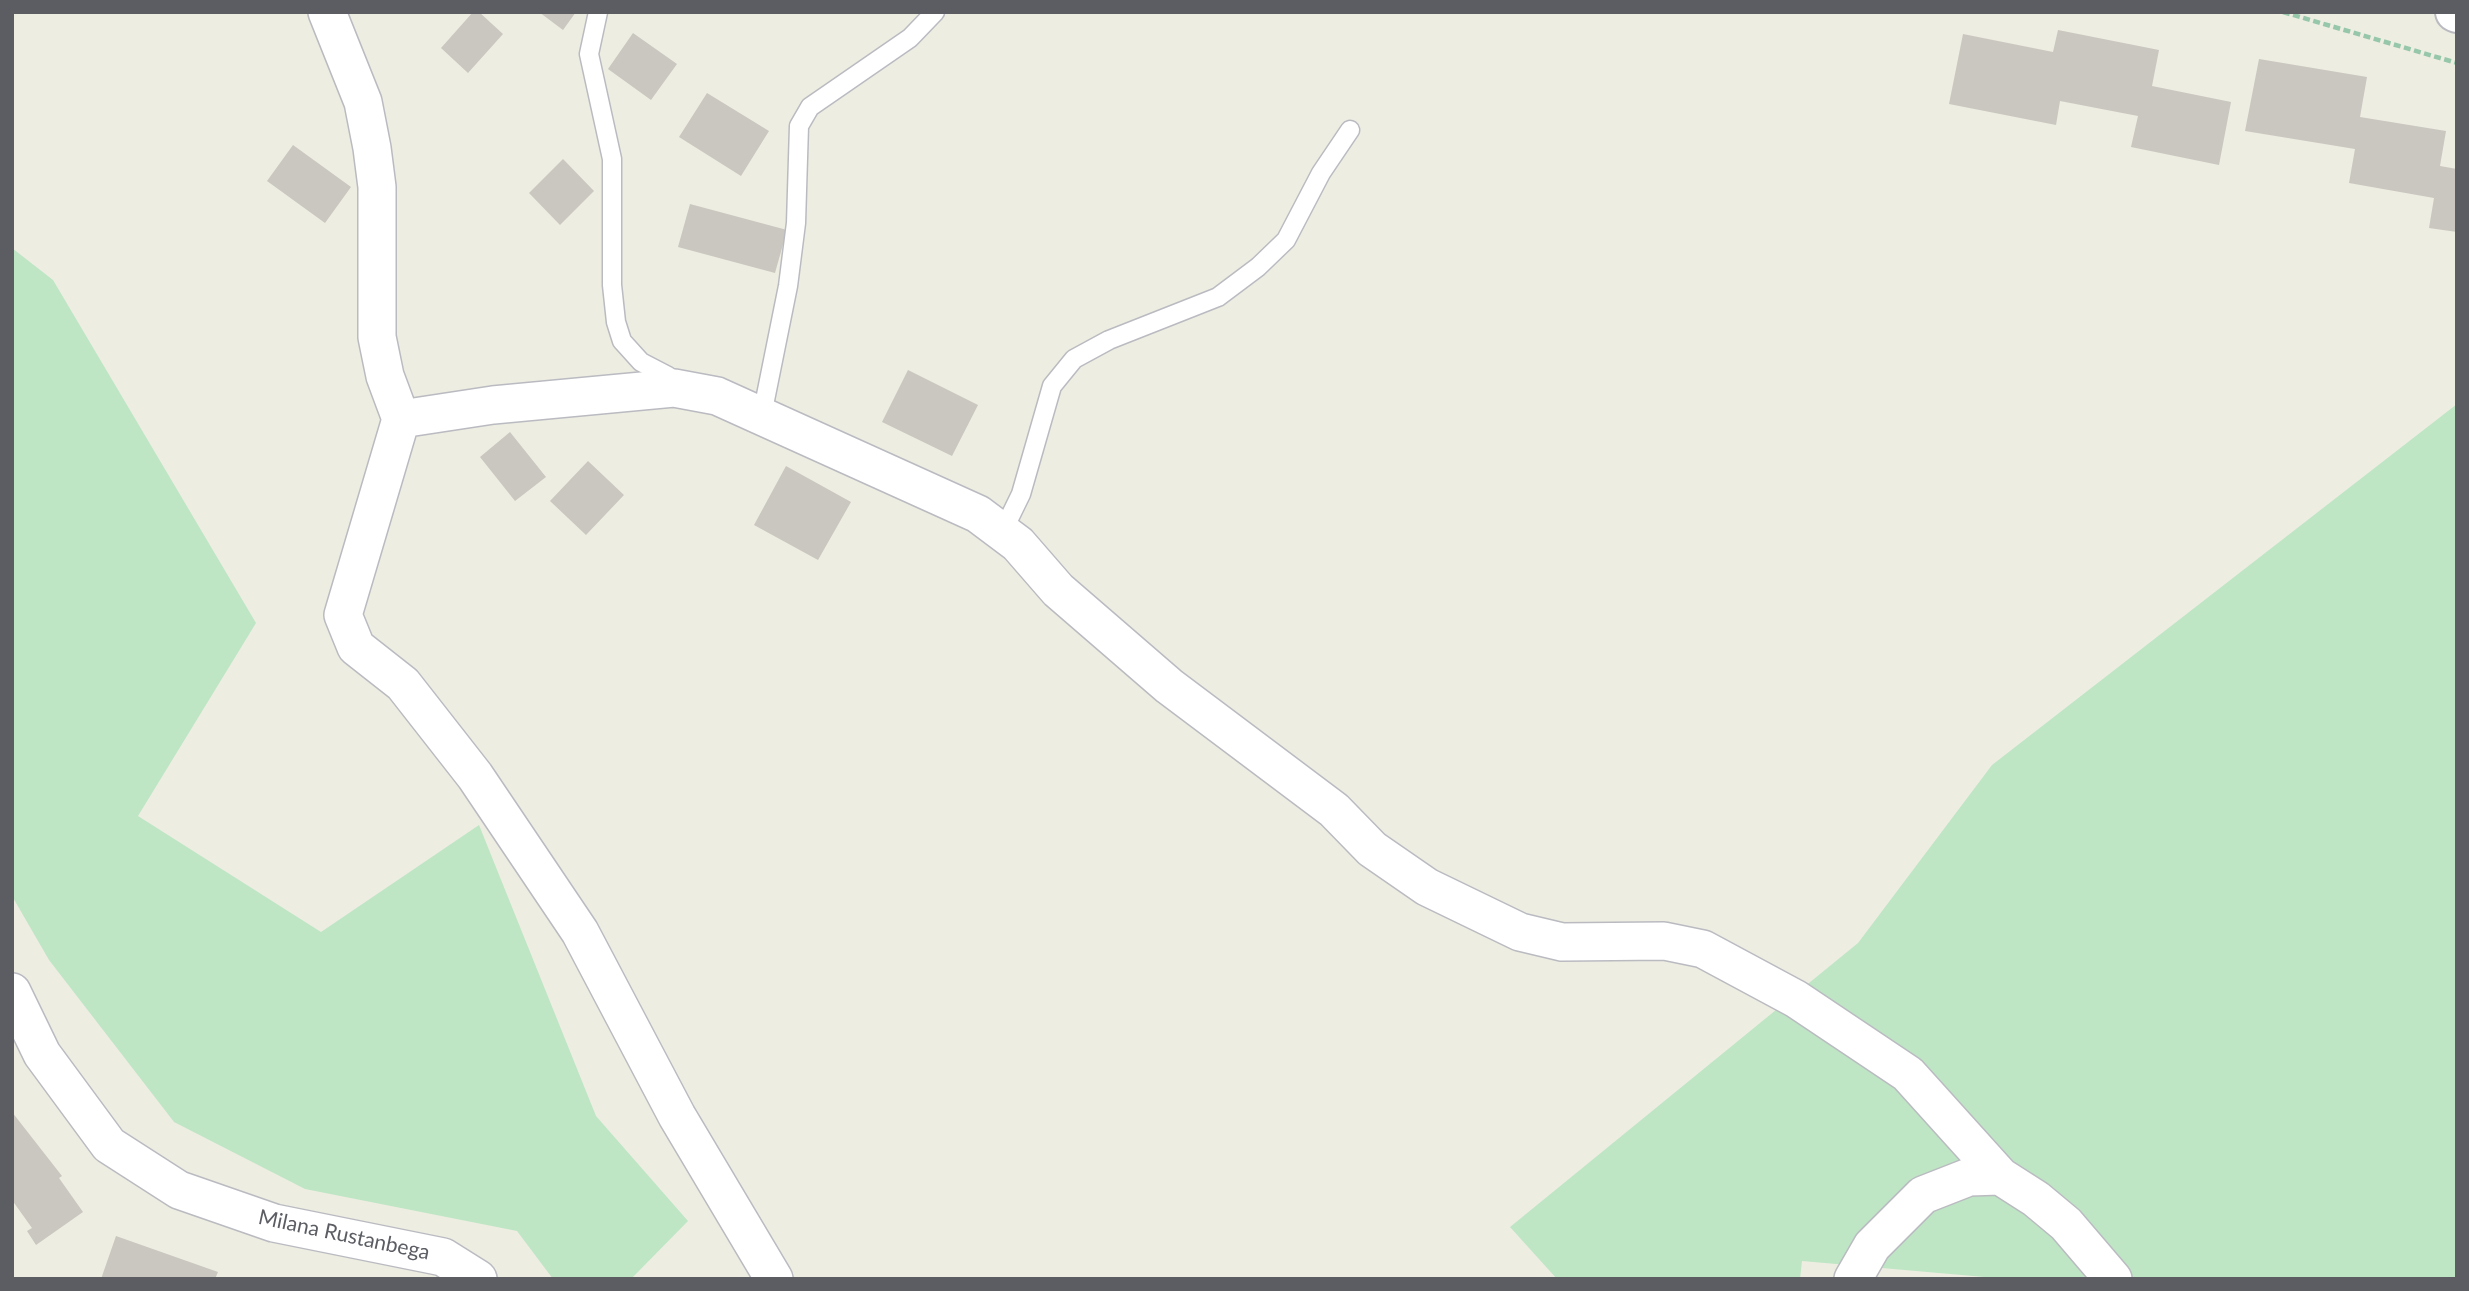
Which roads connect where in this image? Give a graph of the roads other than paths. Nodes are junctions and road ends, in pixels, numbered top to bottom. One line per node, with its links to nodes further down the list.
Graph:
1 (327, 12): 7 (street)
2 (598, 12): 5 (lane)
3 (935, 12): 6 (lane)
4 (1350, 130): 8 (lane)
5 (674, 388): 6 (street); 7 (street)
6 (762, 415): 8 (street)
7 (401, 419): 12 (street)
8 (1002, 533): 10 (street)
9 (12, 992): 11 (street, Milana Rustanbega)
10 (2000, 1176): 13 (street); 14 (street)
11 (478, 1279)
12 (774, 1279)
13 (1853, 1279)
14 (2113, 1279)

